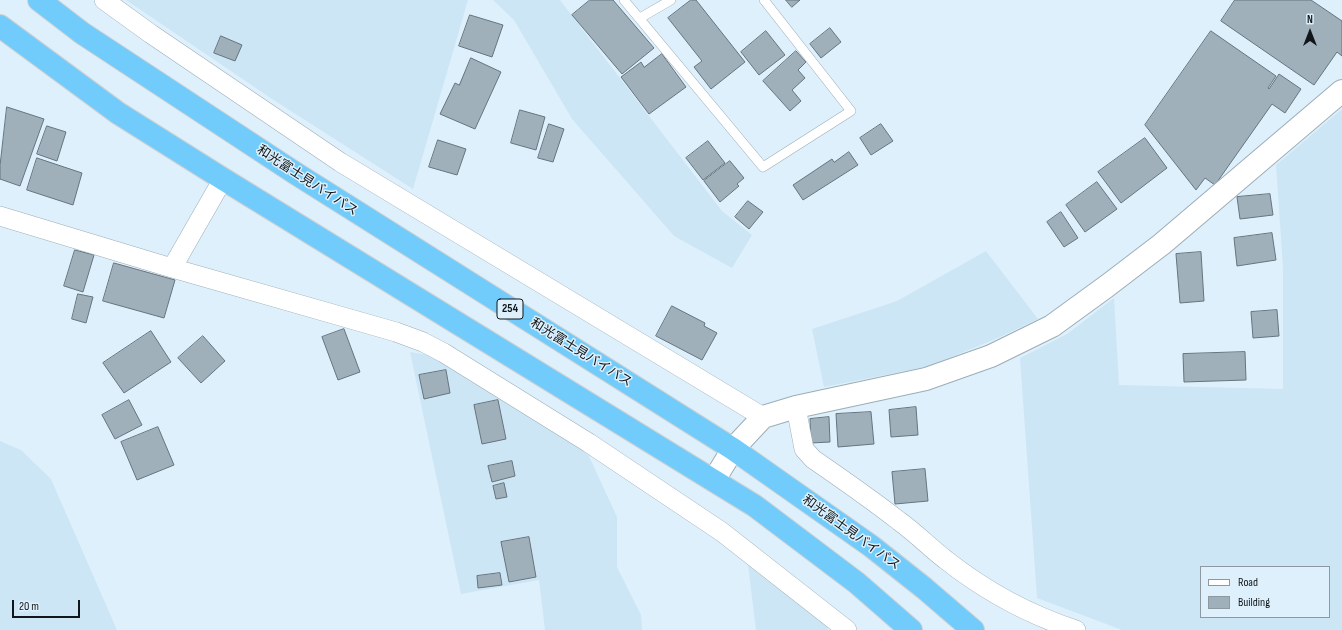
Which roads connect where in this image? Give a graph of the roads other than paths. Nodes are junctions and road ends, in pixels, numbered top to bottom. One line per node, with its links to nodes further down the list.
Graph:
1 (39, 0): 14 (highway, 和光富士見バイパス / 254)
2 (104, 0): 13 (street)
3 (624, 0): 6 (lane)
4 (671, 0): 6 (lane)
5 (764, 0): 6 (lane)
6 (640, 18)
7 (0, 26): 9 (highway)
8 (1342, 91): 12 (street)
9 (223, 179): 11 (street); 15 (highway)
10 (0, 216): 11 (street)
11 (172, 268): 17 (street)
12 (796, 407): 13 (street); 16 (street)
13 (763, 417): 14 (street)
14 (733, 449): 15 (street); 19 (highway, 和光富士見バイパス / 254)
15 (714, 480): 18 (highway)
16 (1067, 628)
17 (847, 630)
18 (911, 630)
19 (972, 630)

